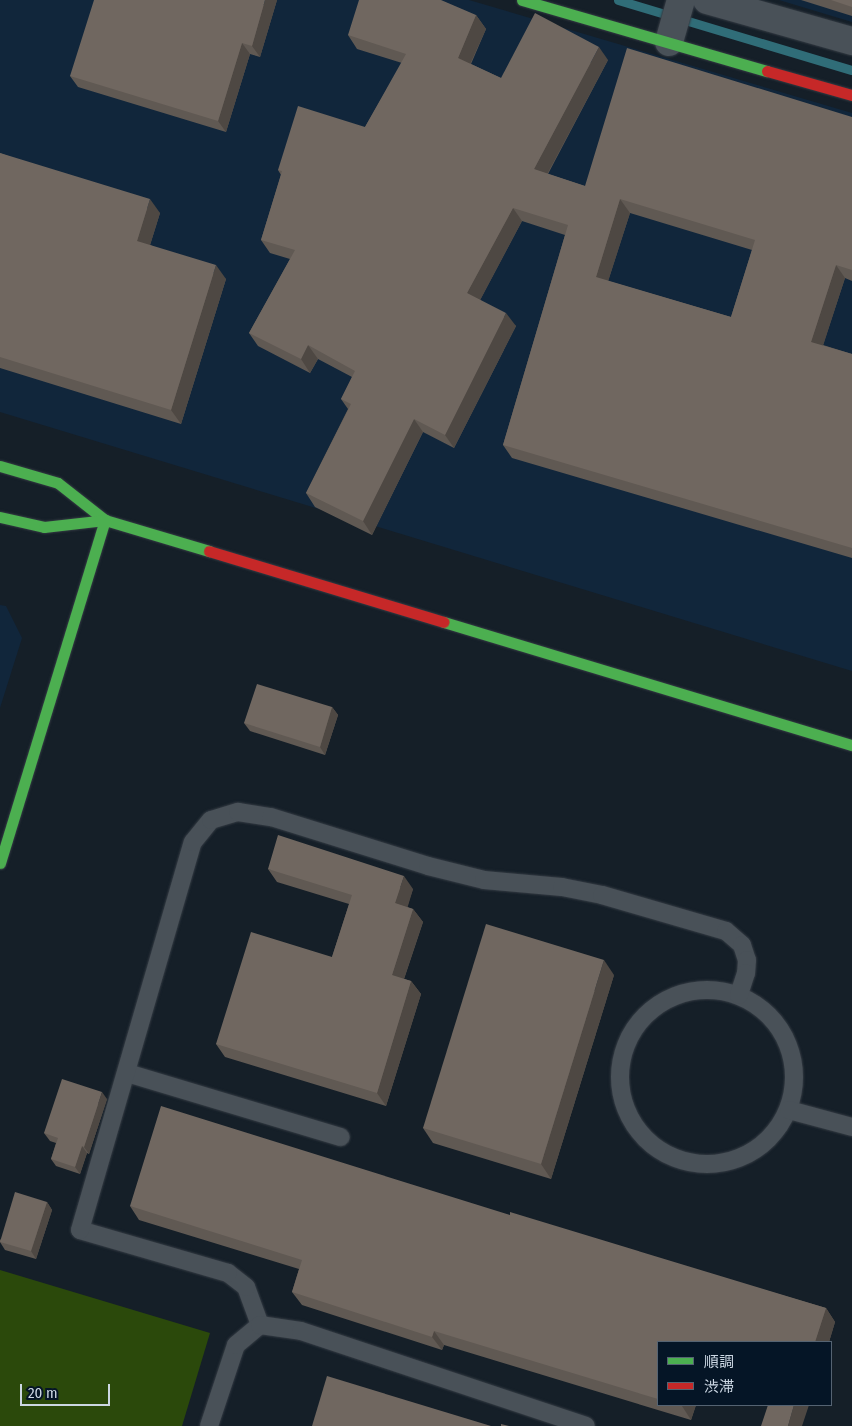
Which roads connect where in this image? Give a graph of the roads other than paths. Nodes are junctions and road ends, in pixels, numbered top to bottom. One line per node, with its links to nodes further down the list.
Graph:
1 (522, 0): 5 (street)
2 (681, 0): 5 (street)
3 (707, 0): 4 (street)
4 (852, 41)
5 (669, 42): 6 (street)
6 (852, 95)
7 (0, 466): 9 (street)
8 (0, 518): 9 (street)
9 (105, 520): 10 (street); 11 (street)
10 (852, 745)
11 (0, 863)
12 (739, 996): 13 (lane); 14 (lane); 14 (lane)
13 (127, 1073): 16 (lane); 17 (lane)
14 (789, 1110): 15 (lane)
15 (852, 1126)
16 (341, 1137)
17 (260, 1325): 18 (lane); 19 (lane)
18 (209, 1426)
19 (586, 1426)

